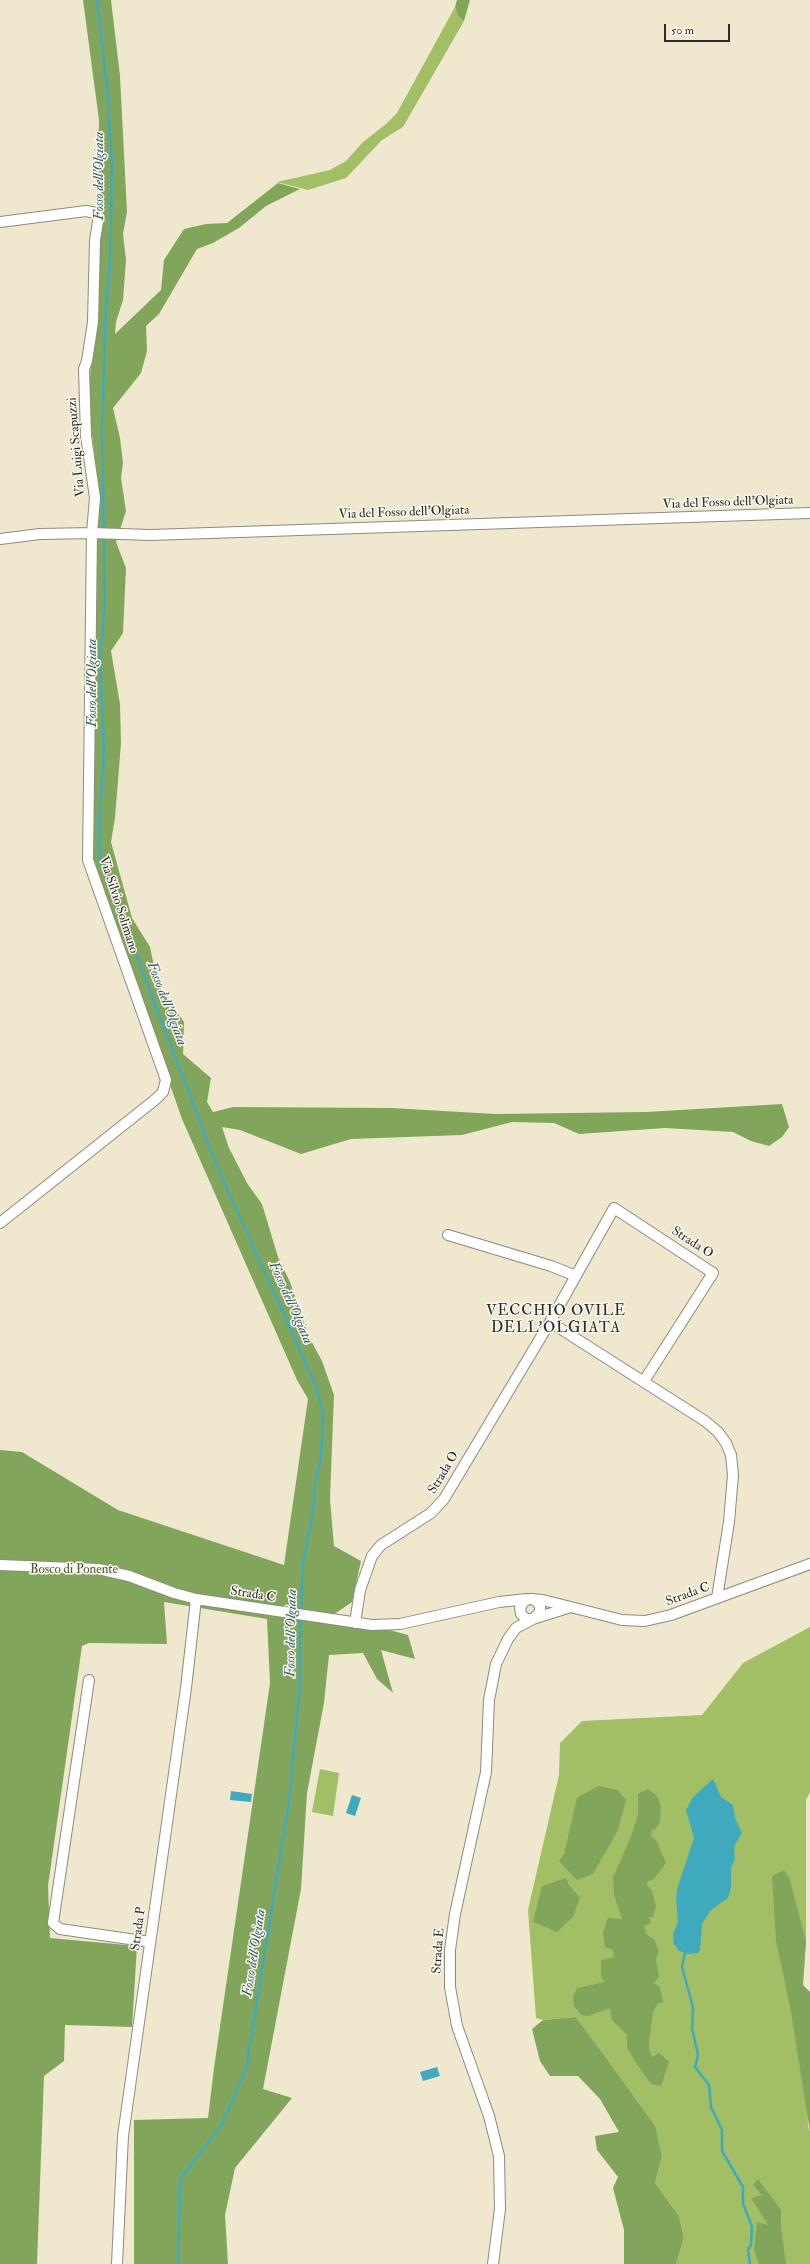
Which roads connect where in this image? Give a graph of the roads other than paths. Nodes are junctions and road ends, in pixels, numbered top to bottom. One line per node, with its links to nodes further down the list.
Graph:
1 (0, 222): 3 (street, Via Luigi Scapuzzi)
2 (810, 513): 3 (street, Via del Fosso dell'Olgiata)
3 (100, 533): 4 (street, Via del Fosso dell'Olgiata); 5 (street, Via Silvio Solimano)
4 (0, 539)
5 (0, 1223)
6 (448, 1235): 7 (street)
7 (576, 1276): 8 (street, Strada O); 9 (street, Strada O)
8 (550, 1322): 9 (street); 19 (street, Strada O)
9 (644, 1381): 12 (street)
10 (810, 1564): 12 (street, Strada C)
11 (0, 1565): 13 (street, Strada C)
12 (717, 1598): 16 (street, Strada C)
13 (196, 1599): 19 (street, Strada C); 22 (street, Strada P)
14 (530, 1599): 15 (street, Strada C); 16 (street, Strada C); 17 (street); 18 (street)
15 (504, 1601): 17 (street); 19 (street, Strada C)
16 (571, 1607): 18 (street)
17 (520, 1610): 18 (street); 20 (street, Strada E)
18 (535, 1618): 20 (street, Strada E)
19 (354, 1623)
20 (508, 1639): 24 (street, Strada E)
21 (89, 1680): 22 (street)
22 (150, 1942): 23 (street, Strada P)
23 (117, 2264)
24 (493, 2264)

